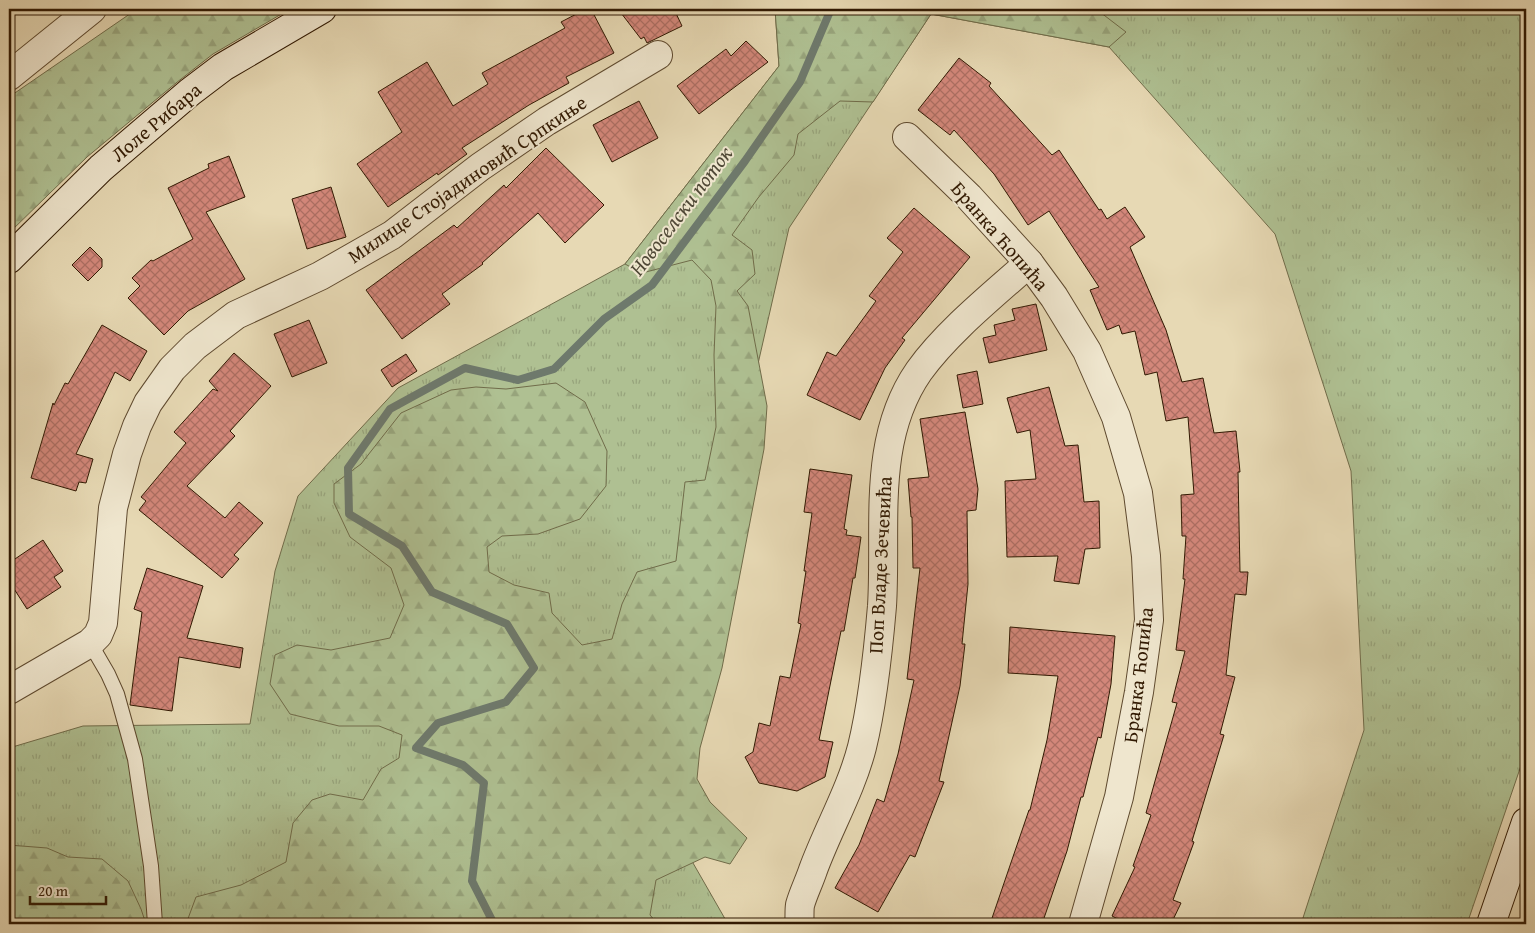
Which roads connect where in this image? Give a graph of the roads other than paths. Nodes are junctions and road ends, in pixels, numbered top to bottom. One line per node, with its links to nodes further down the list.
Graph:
1 (92, 9): 4 (street)
2 (322, 9): 6 (street, Лоле Рибара)
3 (658, 54): 8 (street, Милице Стојадиновић Српкиње)
4 (9, 76)
5 (907, 137): 7 (street, Бранка Ћопића)
6 (9, 258)
7 (1029, 263): 11 (street, Поп Владе Зечевића); 13 (street, Бранка Ћопића)
8 (90, 643): 9 (street, Милице Стојадиновић Српкиње); 12 (lane)
9 (9, 690)
10 (1526, 822): 14 (street)
11 (800, 915)
12 (155, 924)
13 (1083, 924)
14 (1492, 924)

